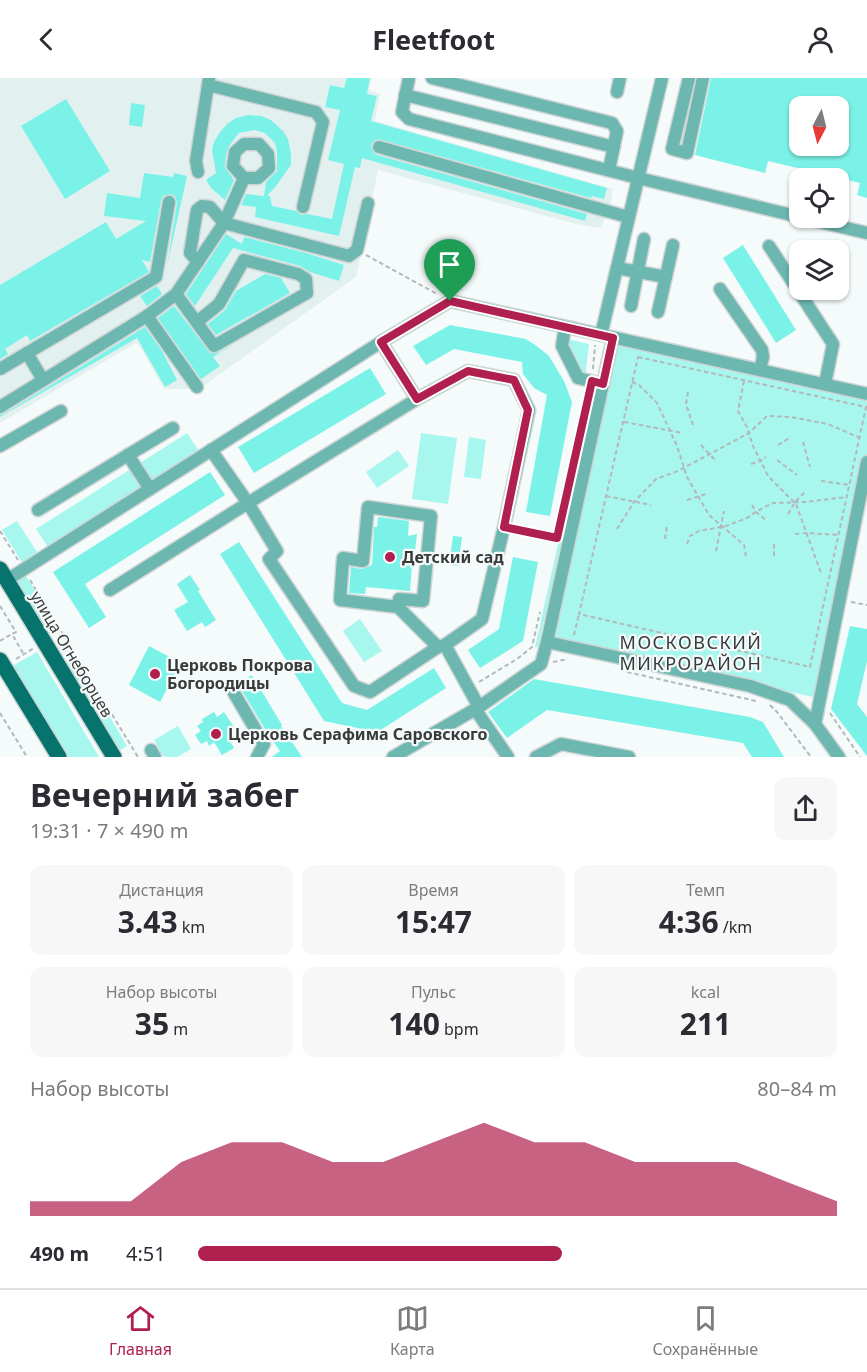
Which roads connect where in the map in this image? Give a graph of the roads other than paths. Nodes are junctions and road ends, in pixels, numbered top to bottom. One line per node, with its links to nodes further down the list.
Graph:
1 (409, 78): 9 (street)
2 (432, 78): 11 (street)
3 (620, 78): 8 (street)
4 (662, 78): 15 (street)
5 (688, 78): 6 (street)
6 (703, 78)
7 (209, 82): 13 (street); 18 (street)
8 (617, 92)
9 (405, 95): 11 (street); 12 (street)
10 (379, 147): 20 (street)
11 (614, 147): 12 (street)
12 (609, 170): 15 (street)
13 (198, 172)
14 (244, 178): 21 (street)
15 (638, 178): 19 (street); 20 (street)
16 (169, 202): 40 (street)
17 (368, 203): 21 (street)
18 (303, 207)
19 (789, 214)
20 (628, 217): 28 (street)
21 (224, 223): 27 (street); 27 (street)
22 (846, 228): 23 (street)
23 (867, 233)
24 (644, 239): 29 (street)
25 (673, 245): 30 (street)
26 (769, 246): 45 (street)
27 (198, 262): 32 (street)
28 (616, 268): 29 (street); 38 (street)
29 (637, 272): 30 (street); 33 (street)
30 (666, 278): 34 (street)
31 (720, 289): 42 (street)
32 (176, 294): 35 (street); 36 (street)
33 (631, 306)
34 (658, 312)
35 (147, 316): 43 (street); 46 (street)
36 (196, 322): 36 (street)
37 (565, 327): 38 (street); 39 (street); 44 (street)
38 (607, 336): 42 (street); 44 (street)
39 (381, 342): 48 (street); 53 (street)
40 (27, 353): 41 (street); 43 (street)
41 (0, 369)
42 (760, 370): 45 (street)
43 (43, 380): 49 (street)
44 (597, 382): 62 (street)
45 (825, 384): 47 (street)
46 (197, 387)
47 (867, 394)
48 (417, 399): 57 (street); 63 (street)
49 (0, 407)
50 (61, 411): 52 (street)
51 (173, 428): 54 (street)
52 (0, 446)
53 (211, 450): 56 (street); 57 (street)
54 (128, 455): 56 (street); 58 (street)
55 (867, 462): 67 (street)
56 (150, 489): 59 (street)
57 (248, 503): 60 (street); 63 (street)
58 (38, 510)
59 (3, 574): 70 (main road, улица Огнеборцев)
60 (110, 590)
61 (398, 607): 61 (street); 63 (street)
62 (547, 642): 66 (street); 67 (street)
63 (441, 646): 66 (street)
64 (2, 663): 69 (main road)
65 (234, 693): 71 (street)
66 (477, 708): 68 (street); 72 (street)
67 (815, 724): 75 (street)
68 (400, 755)
69 (59, 757)
70 (114, 757)
71 (257, 757)
72 (508, 757)
73 (536, 757): 74 (street)
74 (629, 757)
75 (839, 757)

